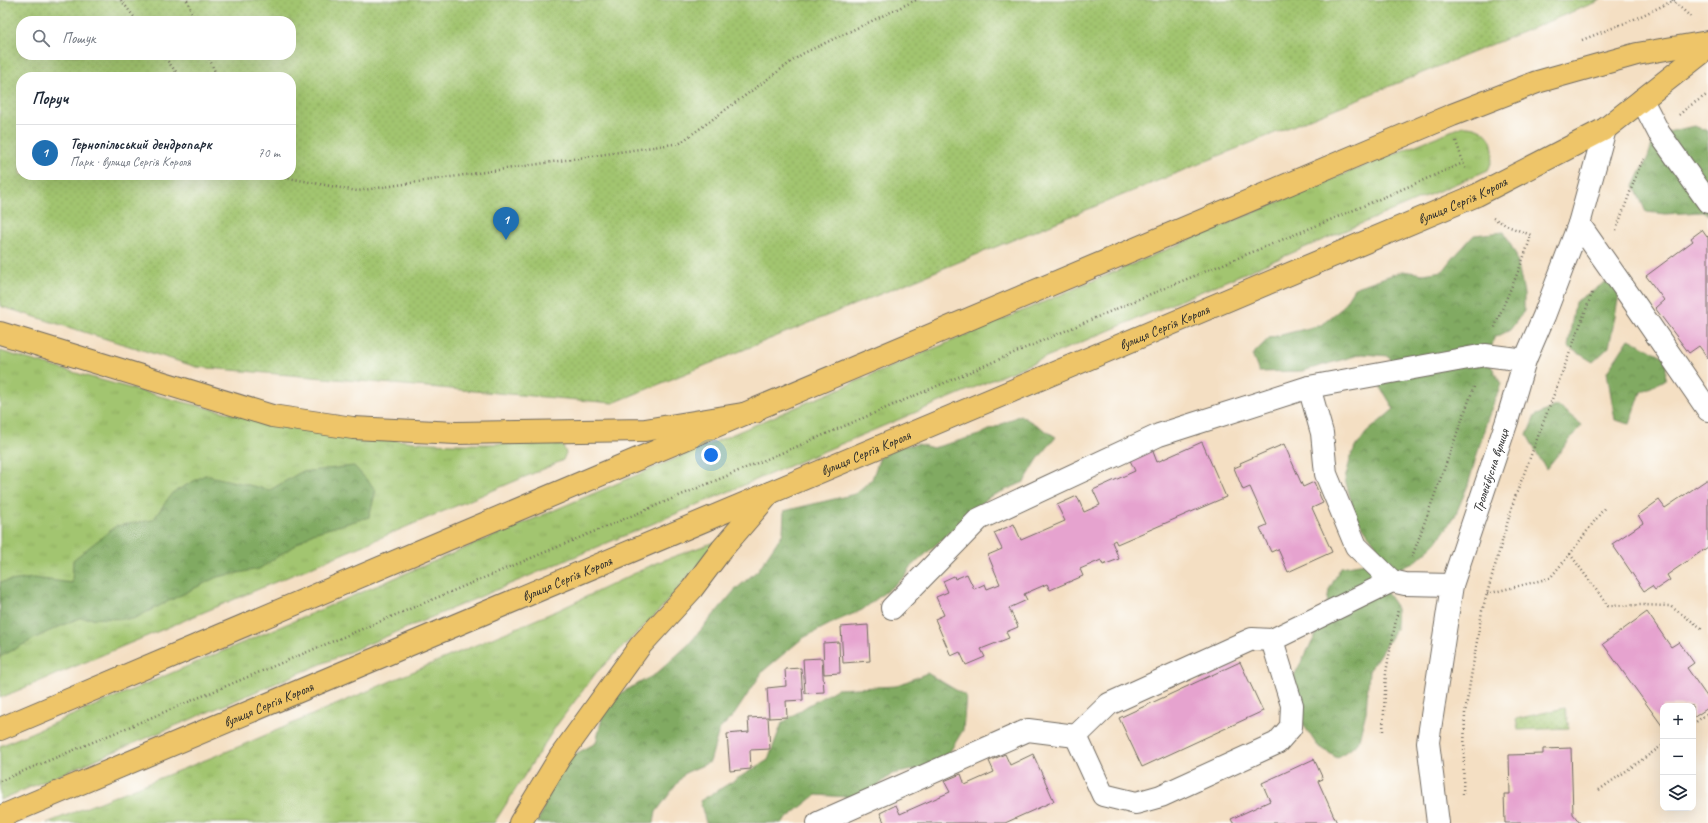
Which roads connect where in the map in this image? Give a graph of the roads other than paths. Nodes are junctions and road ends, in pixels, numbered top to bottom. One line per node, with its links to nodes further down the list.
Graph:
1 (1708, 42): 11 (main road)
2 (1708, 48): 3 (main road, вулиця Сергія Короля)
3 (1642, 100): 4 (main road, вулиця Сергія Короля); 5 (street)
4 (1605, 128): 6 (street, Тролейбусна вулиця); 12 (main road, вулиця Сергія Короля)
5 (1708, 202)
6 (1579, 224): 8 (street, Тролейбусна вулиця); 10 (street)
7 (0, 333): 11 (main road)
8 (1525, 360): 9 (street); 14 (street, Тролейбусна вулиця)
9 (1309, 387): 13 (street); 15 (street)
10 (1708, 410)
11 (755, 412): 17 (main road)
12 (770, 493): 19 (main road, вулиця Сергія Короля); 20 (main road)
13 (1399, 582): 14 (street); 16 (street)
14 (1452, 585): 22 (street, Тролейбусна вулиця)
15 (892, 608)
16 (1272, 640): 18 (street); 18 (street)
17 (0, 729)
18 (1076, 736): 21 (street)
19 (0, 817)
20 (520, 823)
21 (818, 823)
22 (1438, 823)

